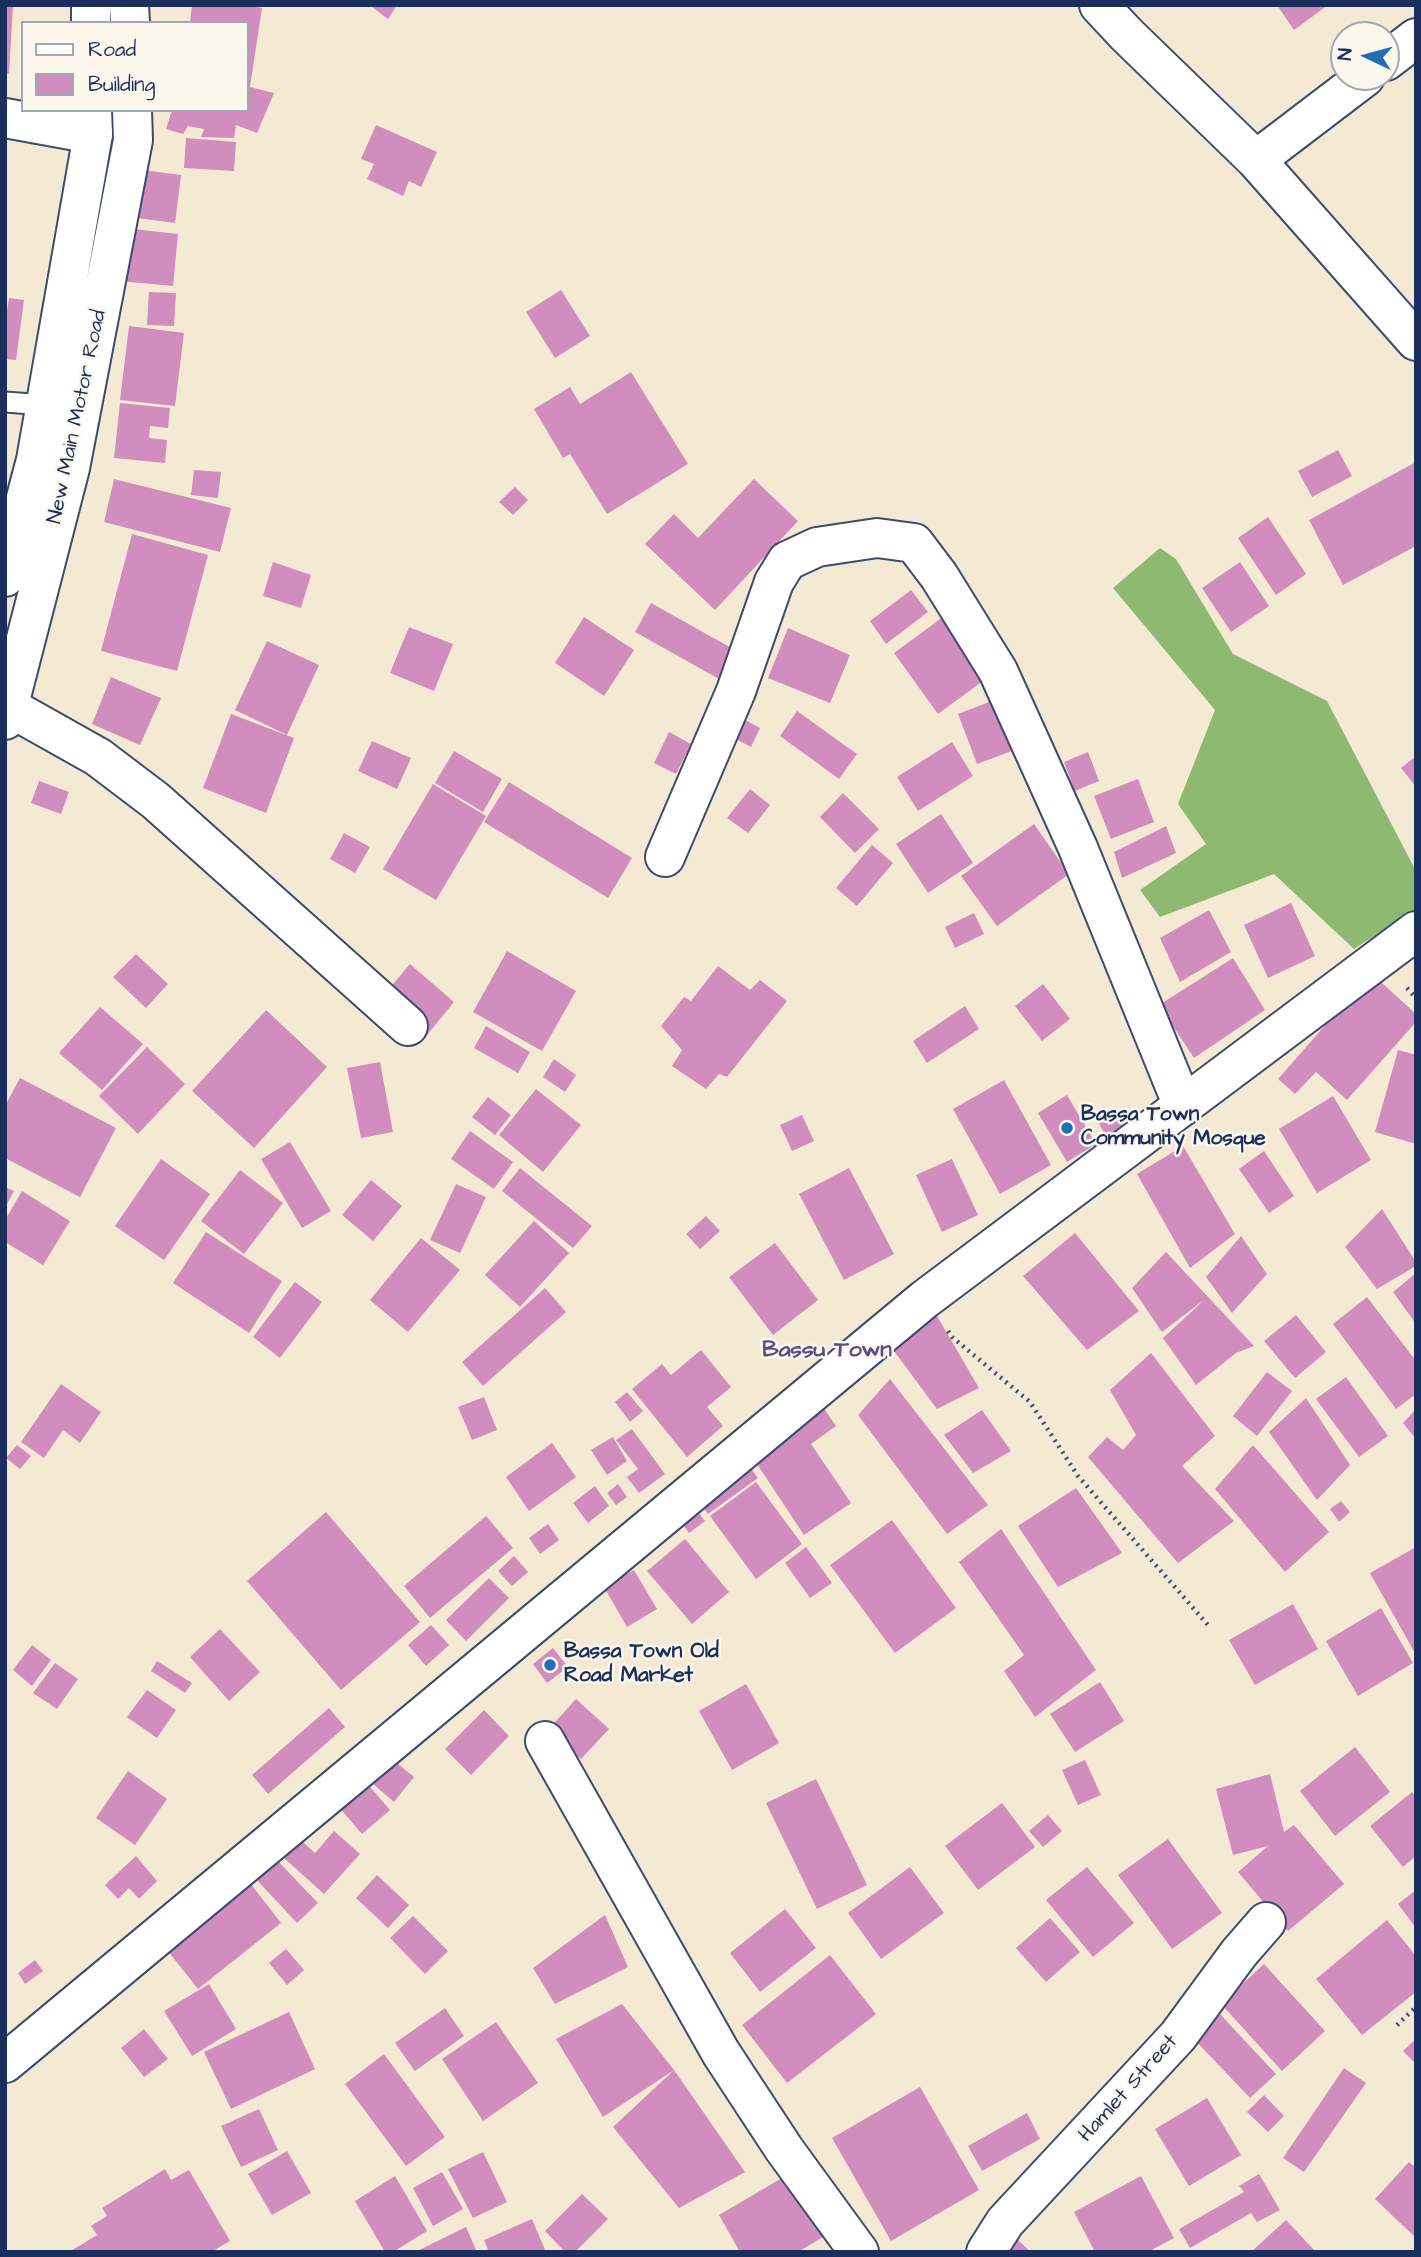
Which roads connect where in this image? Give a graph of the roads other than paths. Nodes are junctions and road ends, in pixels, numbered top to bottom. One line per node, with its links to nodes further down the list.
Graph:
1 (1099, 5): 8 (main road)
2 (1416, 38): 3 (main road)
3 (1400, 50)
4 (1347, 91): 8 (main road)
5 (132, 112): 13 (main road, New Main Motor Road)
6 (5, 118): 7 (main road)
7 (93, 122): 11 (main road, New Main Motor Road)
8 (1256, 160): 9 (main road)
9 (1416, 341)
10 (5, 402): 11 (lane)
11 (46, 405): 12 (main road, New Main Motor Road)
12 (5, 577)
13 (7, 713): 16 (main road)
14 (665, 857): 17 (main road)
15 (1416, 931): 17 (main road)
16 (408, 1026)
17 (1183, 1106): 20 (main road)
18 (545, 1741): 21 (main road)
19 (1266, 1922): 22 (main road, Hamlet Street)
20 (5, 2063)
21 (859, 2252)
22 (986, 2252)

